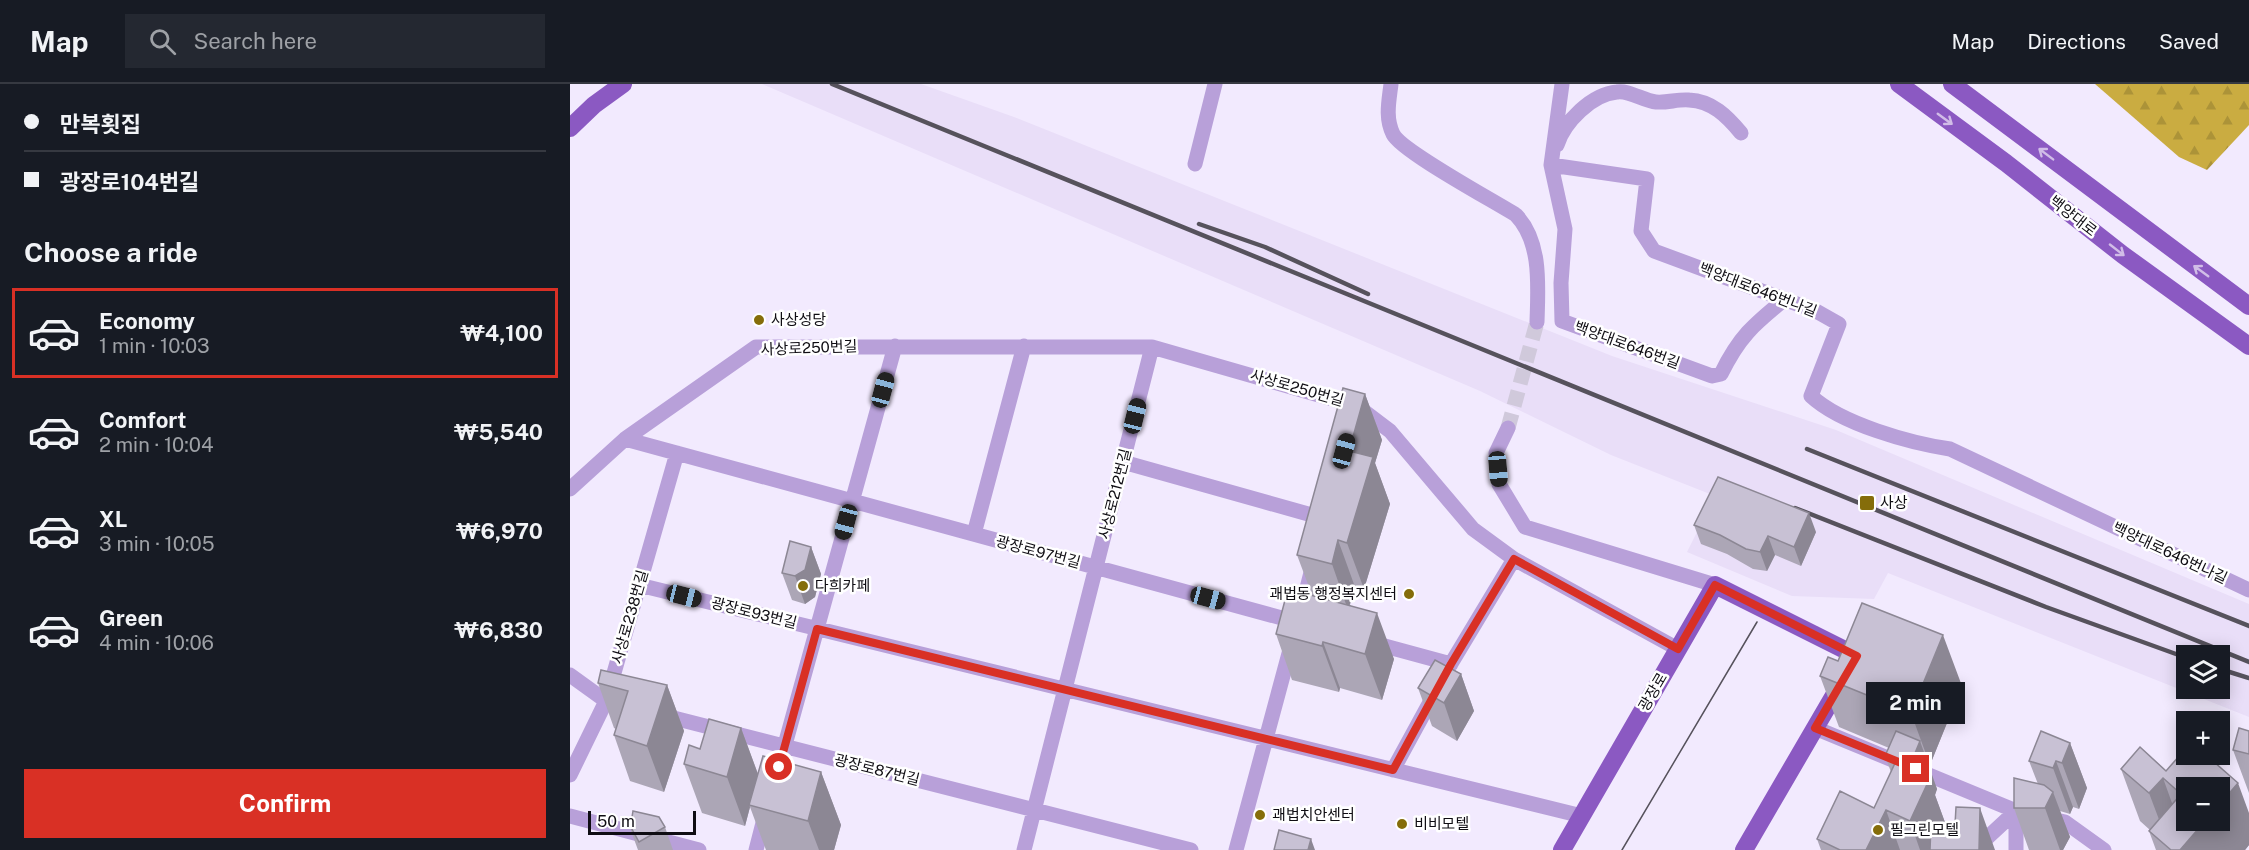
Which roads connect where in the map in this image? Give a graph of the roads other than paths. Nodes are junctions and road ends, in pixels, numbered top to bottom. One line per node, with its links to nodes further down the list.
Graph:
1 (623, 84): 7 (main road)
2 (1215, 84): 9 (street)
3 (1391, 84): 13 (street)
4 (1562, 84): 10 (street, 백양대로646번길)
5 (1899, 84): 16 (main road, 백양대로, one-way to 16)
6 (1952, 84): 12 (main road, one-way to 6)
7 (570, 128)
8 (1741, 133): 10 (street)
9 (1195, 164)
10 (1551, 165): 11 (street, 백양대로646번나길); 11 (street, 백양대로646번길)
11 (1785, 299): 31 (street, 백양대로646번나길)
12 (2249, 306)
13 (1537, 322)
14 (895, 346): 15 (street, 사상로250번길); 19 (street, 사상로250번길); 23 (street)
15 (1024, 346): 17 (street, 사상로250번길); 25 (street)
16 (2249, 346)
17 (1152, 347): 21 (street, 사상로212번길); 27 (street, 사상로250번길)
18 (1508, 428): 30 (street)
19 (625, 439): 20 (street, 광장로97번길); 22 (street, 사상로250번길)
20 (677, 453): 23 (street, 광장로97번길); 29 (street, 사상로238번길)
21 (1123, 462): 24 (street); 28 (street, 사상로212번길)
22 (570, 489)
23 (852, 501): 25 (street, 광장로97번길); 34 (street)
24 (1326, 519)
25 (974, 534): 28 (street, 광장로97번길)
26 (1317, 554): 32 (street)
27 (1514, 559): 36 (street); 37 (street)
28 (1096, 567): 32 (street, 광장로97번길); 39 (street, 사상로212번길)
29 (639, 585): 34 (street, 광장로93번길); 40 (street, 사상로238번길)
30 (1715, 585): 36 (main road, 광장로); 41 (main road)
31 (2249, 590)
32 (1298, 622): 33 (street, 광장로97번길); 42 (street)
33 (1320, 628)
34 (817, 629): 39 (street, 광장로93번길); 43 (street)
35 (1353, 637): 37 (street)
36 (1678, 649): 49 (main road, 광장로)
37 (1451, 664): 44 (street)
38 (570, 675): 40 (street, 광장로87번길)
39 (1065, 689): 42 (street, 광장로93번길); 46 (street, 사상로212번길)
40 (606, 701): 43 (street, 광장로87번길); 45 (street, 사상로238번길)
41 (1815, 728): 47 (street); 56 (main road)
42 (1266, 738): 44 (street, 광장로93번길); 54 (street)
43 (784, 746): 46 (street, 광장로87번길); 51 (street)
44 (1393, 770): 49 (street, 광장로93번길)
45 (570, 775)
46 (1034, 810): 52 (street, 사상로212번길); 53 (street, 광장로87번길)
47 (2016, 811): 57 (street); 58 (street); 59 (street)
48 (570, 816): 50 (street)
49 (1582, 816): 55 (main road, 광장로)
50 (699, 850)
51 (756, 850)
52 (1024, 850)
53 (1191, 850)
54 (1236, 850)
55 (1562, 850)
56 (1744, 850)
57 (1974, 850)
58 (2016, 850)
59 (2104, 850)

